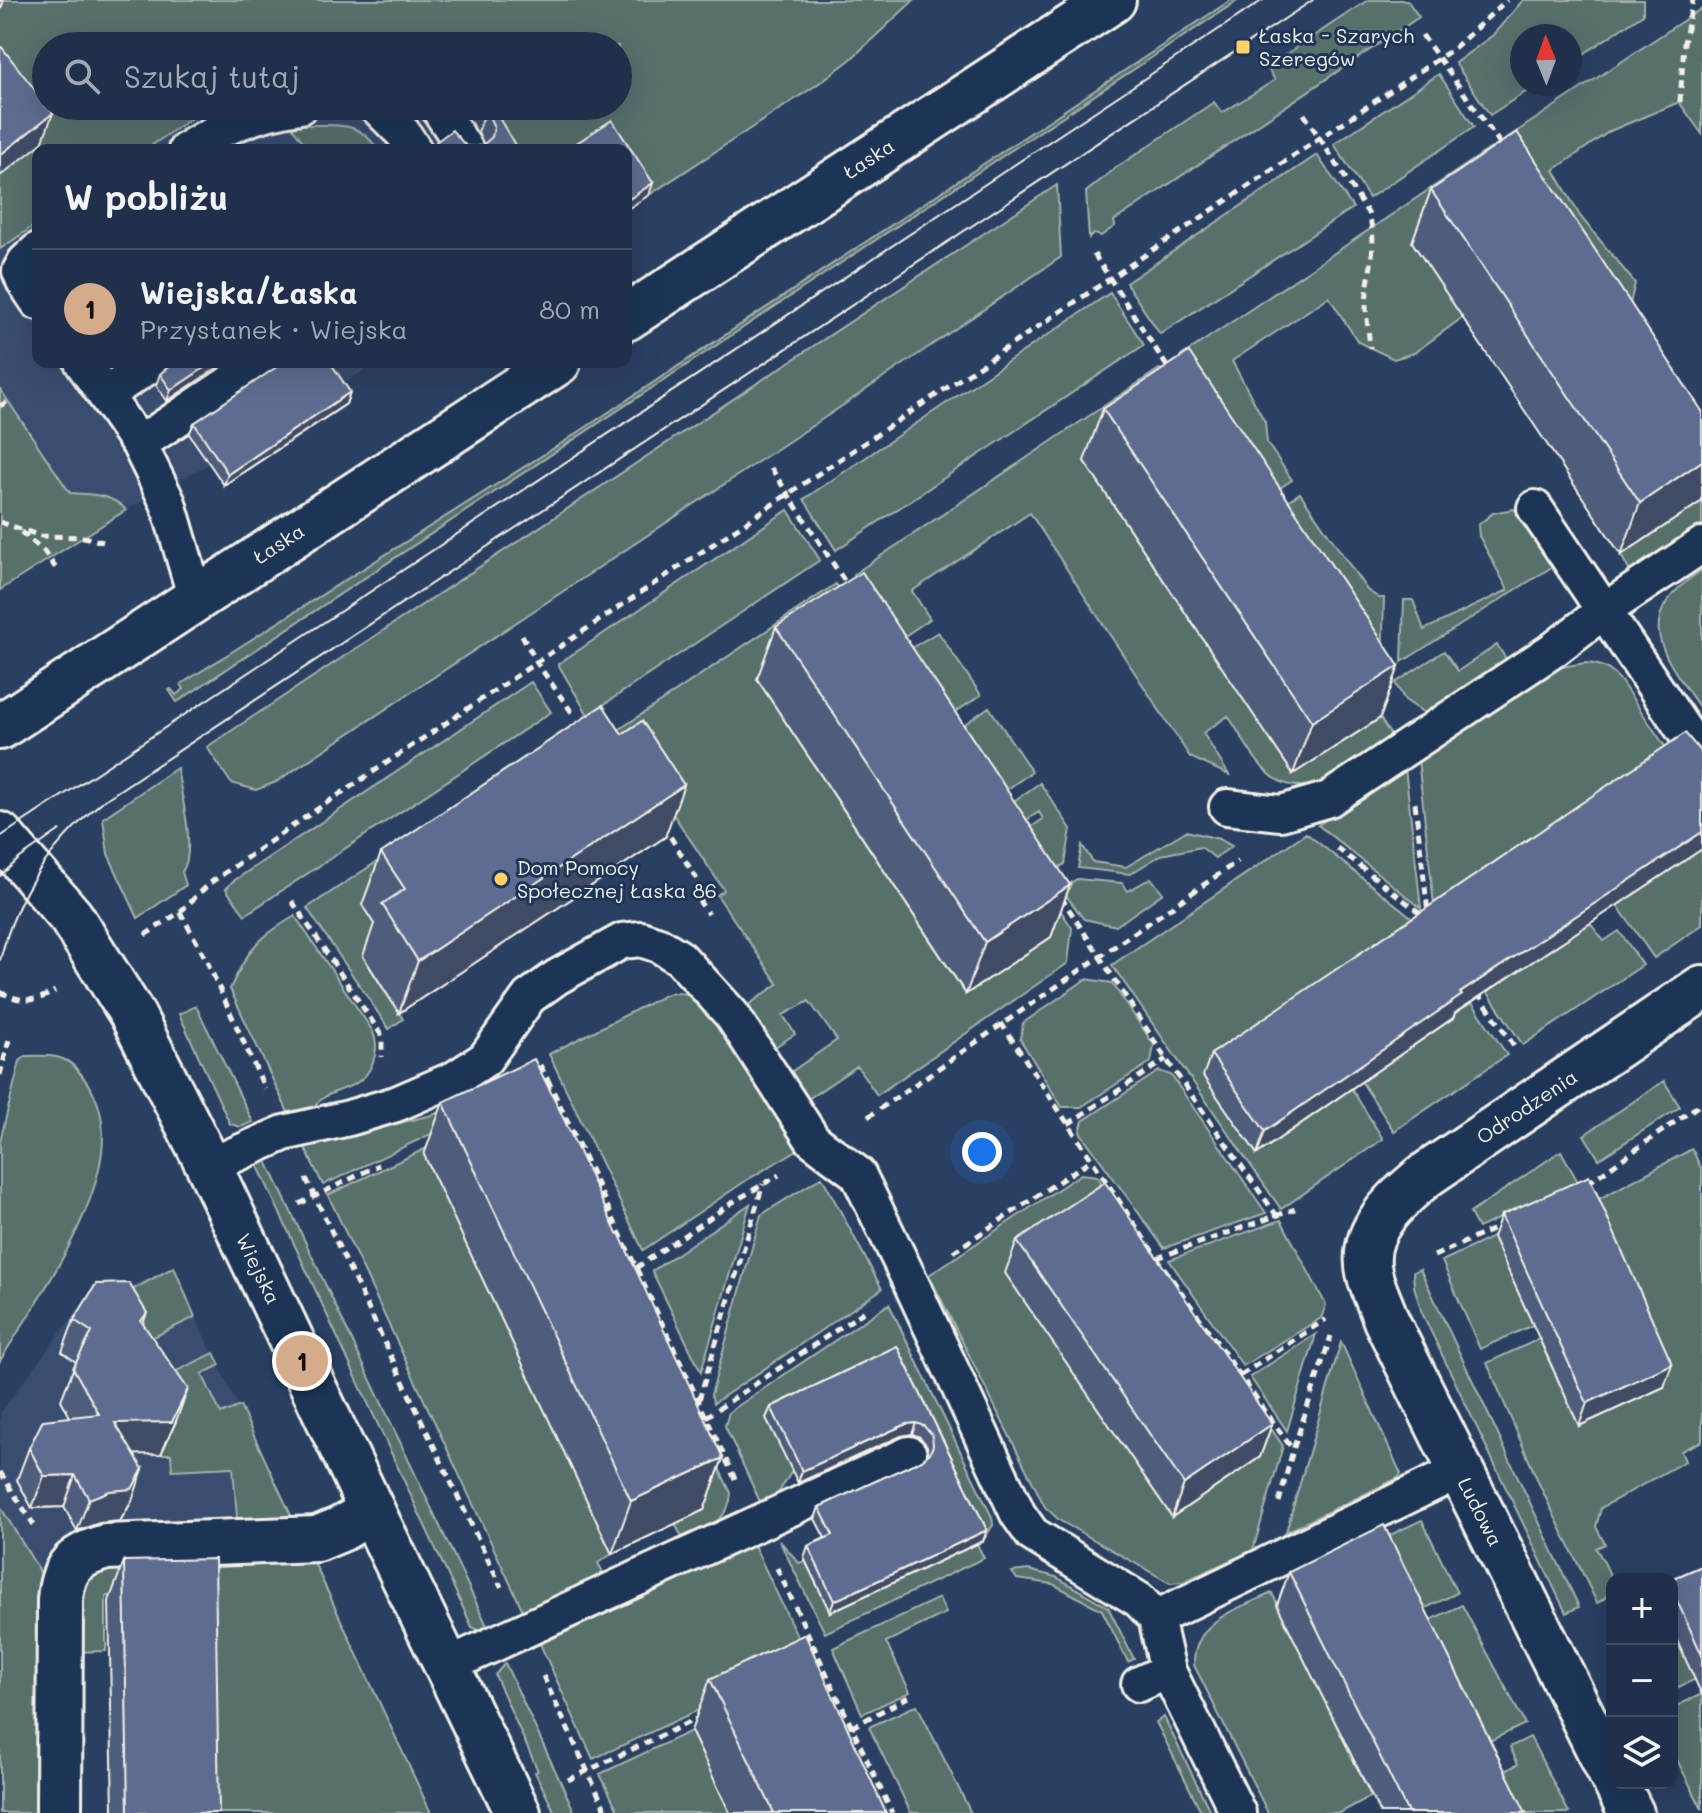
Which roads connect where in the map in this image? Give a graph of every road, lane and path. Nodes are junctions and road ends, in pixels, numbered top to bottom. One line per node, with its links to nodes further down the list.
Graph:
1 (1113, 0): 20 (street, Łaska)
2 (1507, 0): 5 (path)
3 (1693, 0): 6 (path)
4 (1422, 35): 5 (path)
5 (1439, 59): 11 (path); 15 (path)
6 (1680, 102)
7 (1304, 114): 11 (path)
8 (239, 120): 12 (lane)
9 (390, 120): 13 (lane)
10 (446, 120): 14 (lane)
11 (1320, 139): 18 (path); 21 (path)
12 (195, 144)
13 (410, 144)
14 (462, 144)
15 (1509, 156)
16 (1094, 254): 18 (path)
17 (32, 256): 19 (lane)
18 (1110, 278): 26 (path); 32 (path)
19 (32, 293)
20 (632, 314)
21 (1370, 348)
22 (86, 368): 27 (lane)
23 (146, 368): 27 (lane)
24 (253, 368): 30 (lane)
25 (549, 368): 40 (street, Łaska)
26 (1175, 379)
27 (106, 394): 30 (lane)
28 (8, 401): 29 (path)
29 (0, 406)
30 (139, 444): 40 (lane)
31 (771, 468): 32 (path)
32 (788, 494): 39 (path); 43 (path)
33 (1535, 508): 41 (lane)
34 (0, 522): 35 (path)
35 (17, 529): 36 (path); 38 (path)
36 (103, 542)
37 (1702, 545): 41 (lane)
38 (57, 570)
39 (854, 594)
40 (196, 599): 45 (street, Łaska)
41 (1605, 610): 46 (lane); 47 (lane)
42 (522, 635): 43 (path)
43 (537, 663): 44 (path); 54 (path)
44 (573, 714)
45 (0, 727)
46 (1408, 747): 49 (lane); 49 (path)
47 (1702, 757)
48 (1227, 807): 49 (lane)
49 (1290, 810): 57 (path)
50 (658, 816): 55 (path)
51 (0, 835): 74 (street, Wiejska)
52 (1057, 890): 57 (path)
53 (292, 901): 66 (path)
54 (180, 912): 56 (path); 71 (path)
55 (709, 914)
56 (146, 935)
57 (1101, 955): 62 (path); 65 (path)
58 (1472, 983): 64 (path)
59 (1702, 988): 82 (street, Odrodzenia)
60 (0, 992): 61 (path)
61 (50, 994)
62 (1001, 1023): 70 (path); 72 (path)
63 (9, 1040): 67 (path)
64 (1522, 1058)
65 (1166, 1059): 70 (path); 80 (path)
66 (381, 1062)
67 (0, 1075)
68 (537, 1092): 85 (path)
69 (1702, 1103): 76 (path)
70 (1068, 1124): 84 (path)
71 (284, 1133): 72 (lane); 74 (lane); 77 (path)
72 (822, 1149): 75 (path); 96 (lane)
73 (384, 1163): 77 (path)
74 (209, 1166): 93 (street, Wiejska)
75 (763, 1184): 85 (path); 89 (path)
76 (1580, 1190)
77 (315, 1195): 78 (path); 97 (path)
78 (299, 1204)
79 (1295, 1209): 80 (path)
80 (1277, 1216): 84 (path)
81 (1514, 1220): 83 (path)
82 (1369, 1243): 92 (street, Ludowa)
83 (1434, 1256)
84 (1157, 1258): 88 (path)
85 (636, 1268): 89 (path)
86 (1328, 1317): 88 (path)
87 (1336, 1323): 90 (path)
88 (1241, 1375): 90 (path)
89 (698, 1401): 94 (path)
90 (1293, 1450): 95 (path)
91 (909, 1454): 94 (lane)
92 (1459, 1471): 95 (lane); 102 (street, Ludowa)
93 (372, 1511): 98 (street, Wiejska); 106 (street)
94 (756, 1524): 97 (lane); 101 (path)
95 (1262, 1567): 96 (lane)
96 (1156, 1618): 110 (lane)
97 (522, 1631): 98 (lane); 103 (path)
98 (448, 1665): 107 (street, Wiejska)
99 (912, 1695): 101 (path)
100 (710, 1712): 103 (path)
101 (852, 1727): 109 (path)
102 (1606, 1764)
103 (587, 1770): 104 (path); 108 (path)
104 (568, 1780)
105 (1619, 1789): 111 (street)
106 (59, 1813)
107 (518, 1813)
108 (607, 1813)
109 (892, 1813)
110 (1238, 1813)
111 (1631, 1813)

